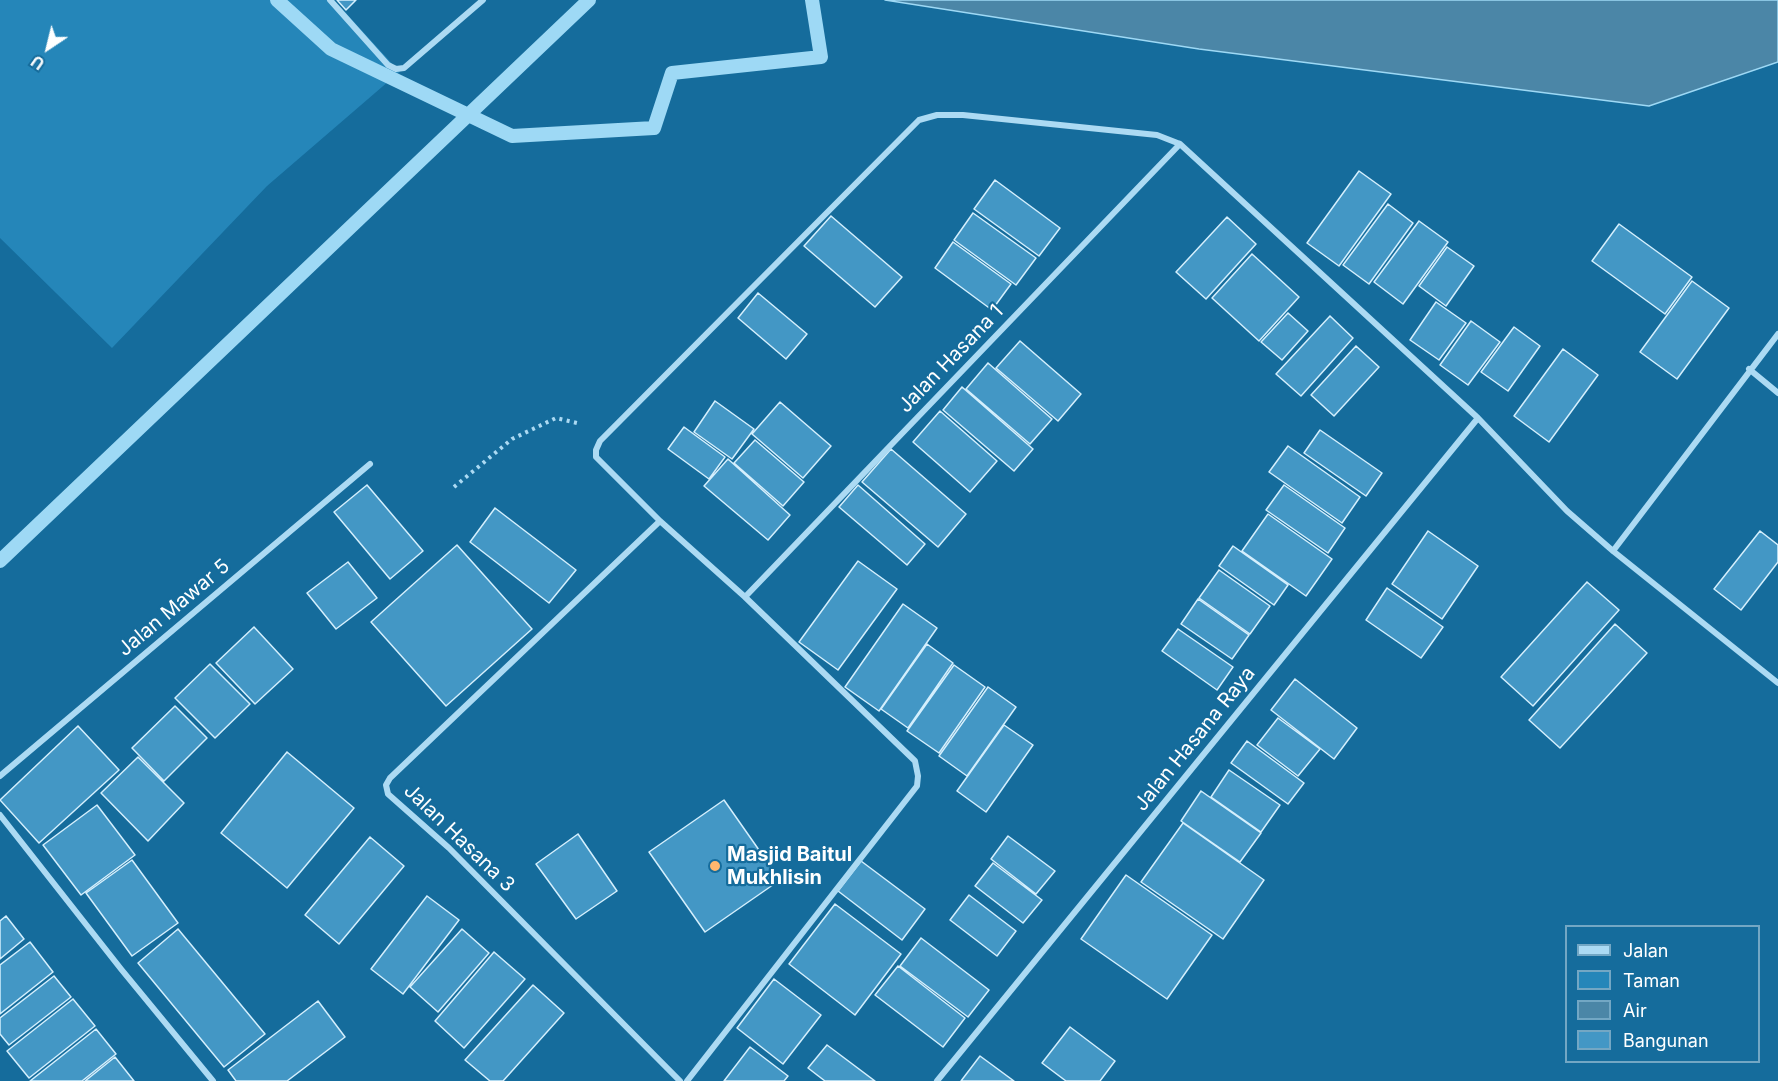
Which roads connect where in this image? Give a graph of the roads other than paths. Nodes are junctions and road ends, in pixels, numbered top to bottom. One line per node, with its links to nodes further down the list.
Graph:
1 (330, 0): 2 (street)
2 (483, 0)
3 (1180, 144): 7 (street); 9 (street); 11 (street, Jalan Hasana 1)
4 (1778, 334): 5 (street)
5 (1749, 369): 6 (street); 10 (street)
6 (1778, 393)
7 (1478, 418): 10 (street); 18 (street, Jalan Hasana Raya)
8 (370, 464): 13 (street, Jalan Mawar 5)
9 (660, 521): 11 (street); 16 (street, Jalan Hasana 3)
10 (1612, 551): 12 (street)
11 (745, 597): 17 (street)
12 (1778, 683)
13 (0, 776)
14 (0, 815): 15 (street)
15 (213, 1081)
16 (680, 1081)
17 (687, 1081)
18 (937, 1081)

